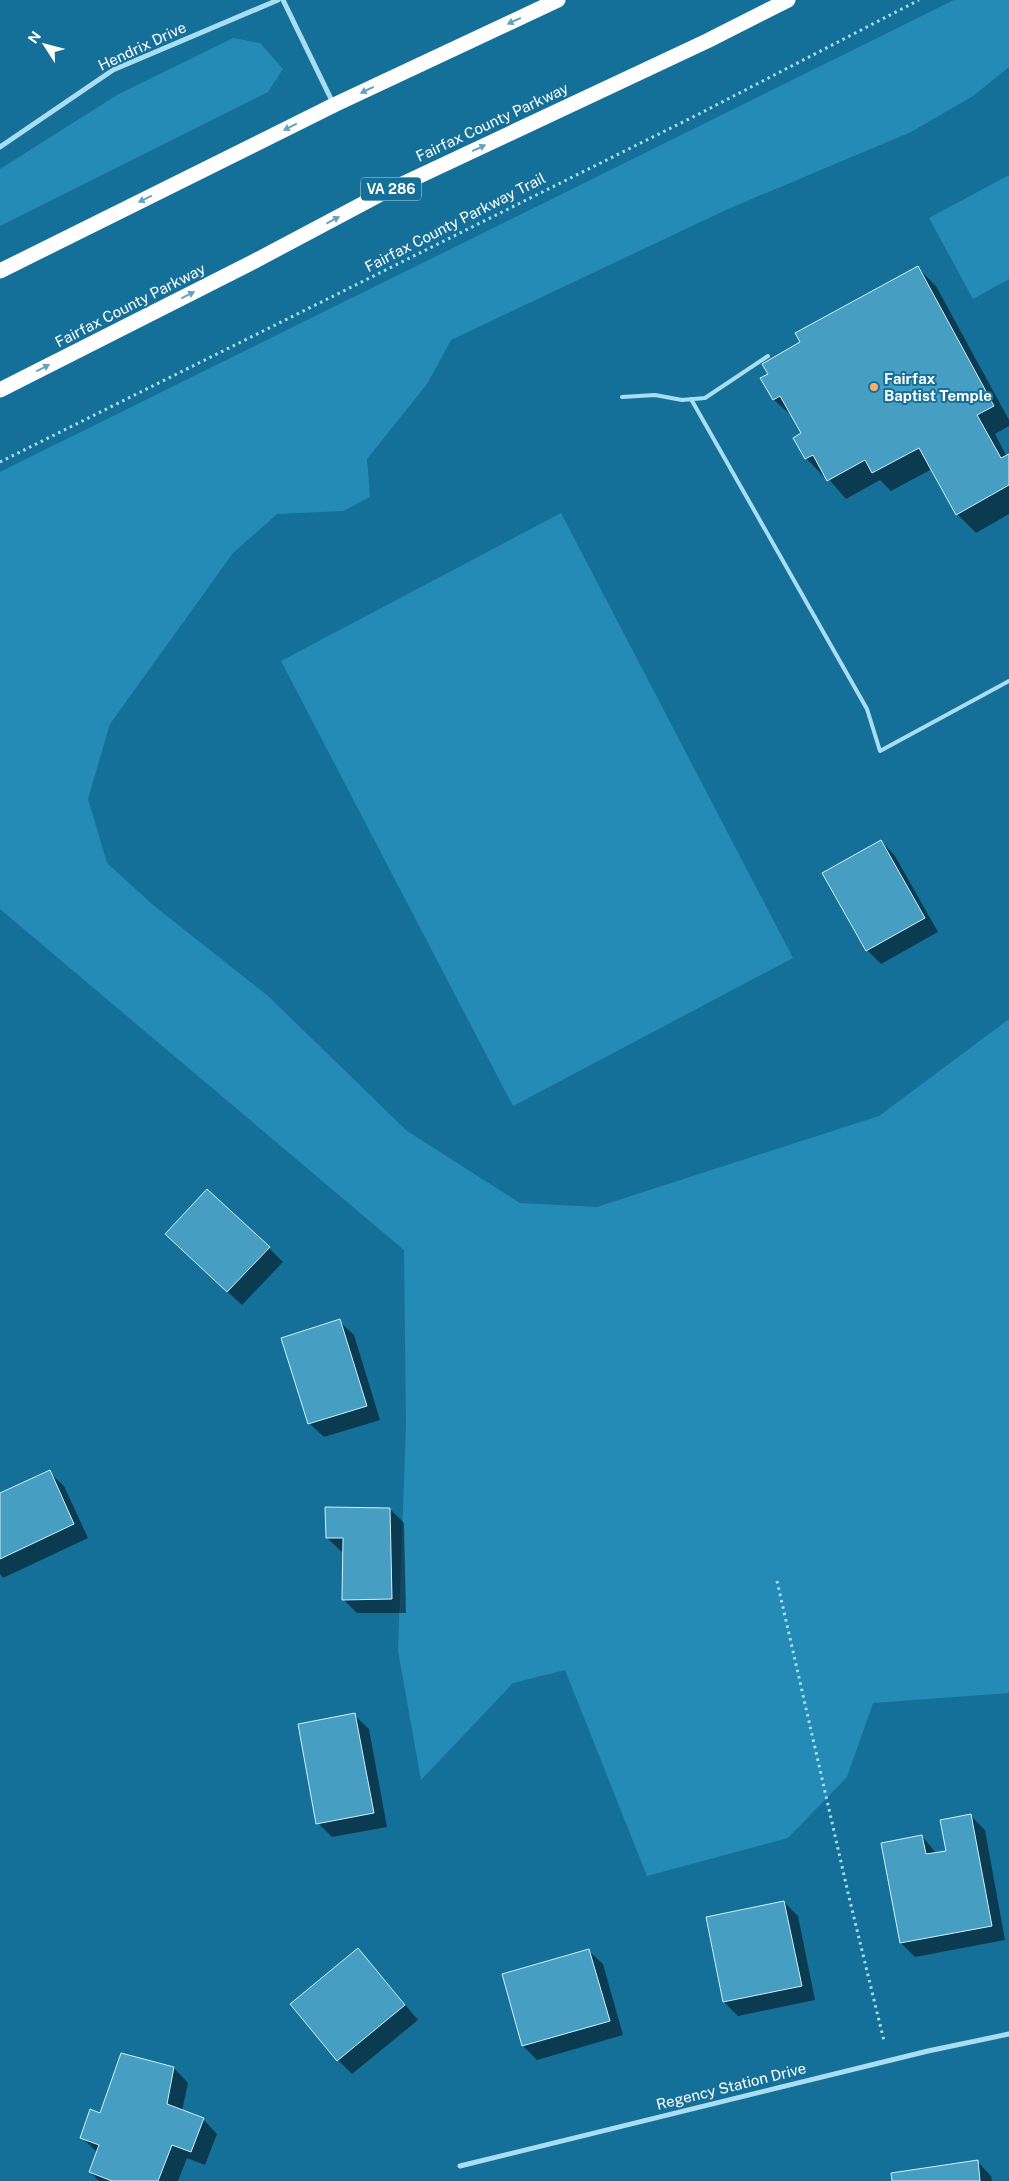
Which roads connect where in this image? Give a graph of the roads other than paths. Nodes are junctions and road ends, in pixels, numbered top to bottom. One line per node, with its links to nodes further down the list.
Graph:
1 (278, 0): 6 (street, Hendrix Drive)
2 (283, 0): 5 (street)
3 (558, 0): 5 (highway, one-way to 5)
4 (788, 0): 9 (highway, Fairfax County Parkway / VA 286, one-way to 4)
5 (334, 105): 7 (highway, one-way to 7)
6 (0, 147)
7 (0, 271)
8 (768, 356): 11 (lane)
9 (0, 390)
10 (622, 397): 11 (lane)
11 (691, 399): 12 (lane)
12 (1009, 681)
13 (1009, 2034): 14 (street, Regency Station Drive)
14 (460, 2166)

